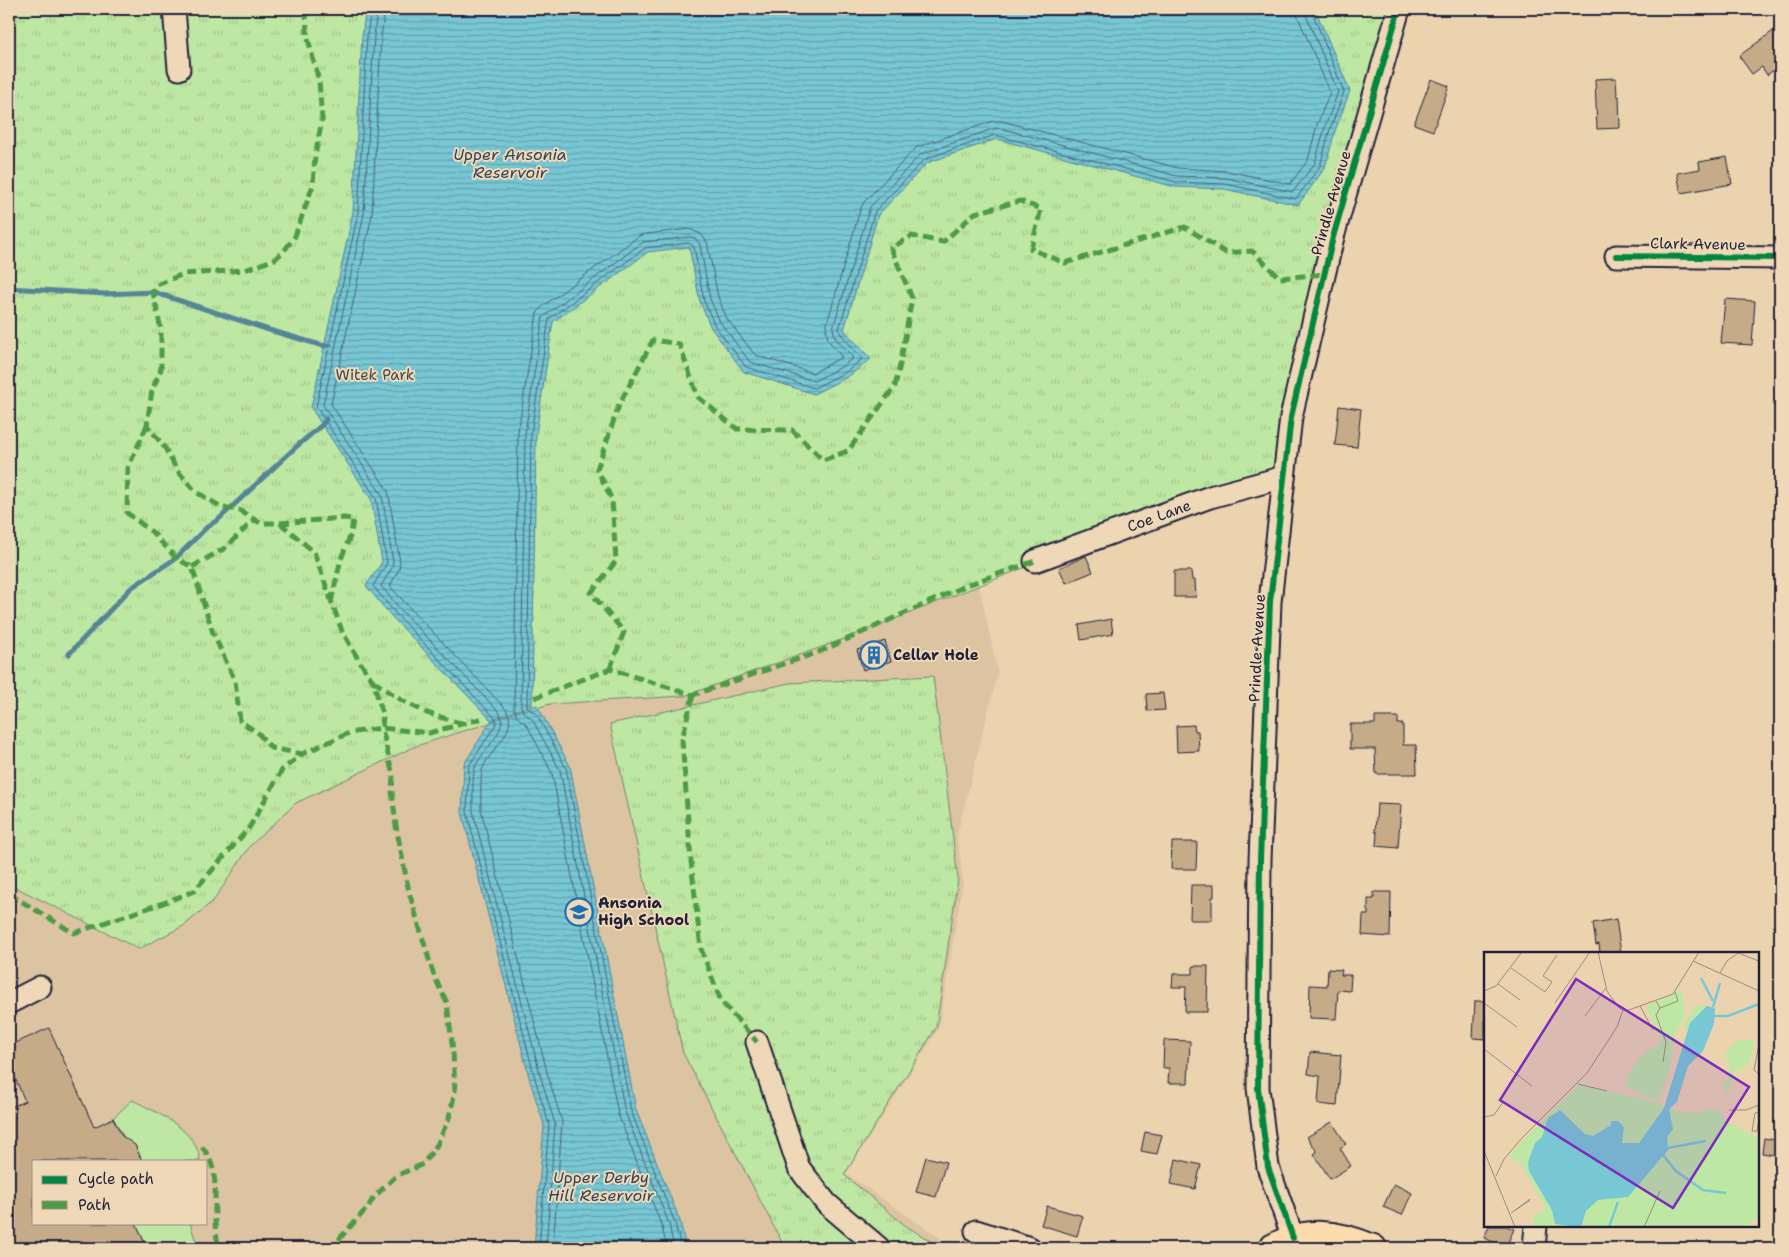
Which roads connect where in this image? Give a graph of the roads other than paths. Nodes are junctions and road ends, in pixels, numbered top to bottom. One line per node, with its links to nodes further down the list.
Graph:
1 (174, 9): 3 (street)
2 (1399, 9): 6 (street, Prindle Avenue)
3 (179, 69)
4 (1616, 256): 5 (street, Clark Avenue)
5 (1780, 258)
6 (1284, 477): 7 (street, Coe Lane); 13 (street, Prindle Avenue)
7 (1035, 561)
8 (40, 987): 9 (street)
9 (9, 1003)
10 (757, 1042): 14 (street)
11 (1536, 1227): 17 (street)
12 (976, 1231): 15 (street)
13 (1282, 1243): 16 (main road)
14 (879, 1248)
15 (1030, 1248)
16 (1373, 1248)
17 (1534, 1248)

